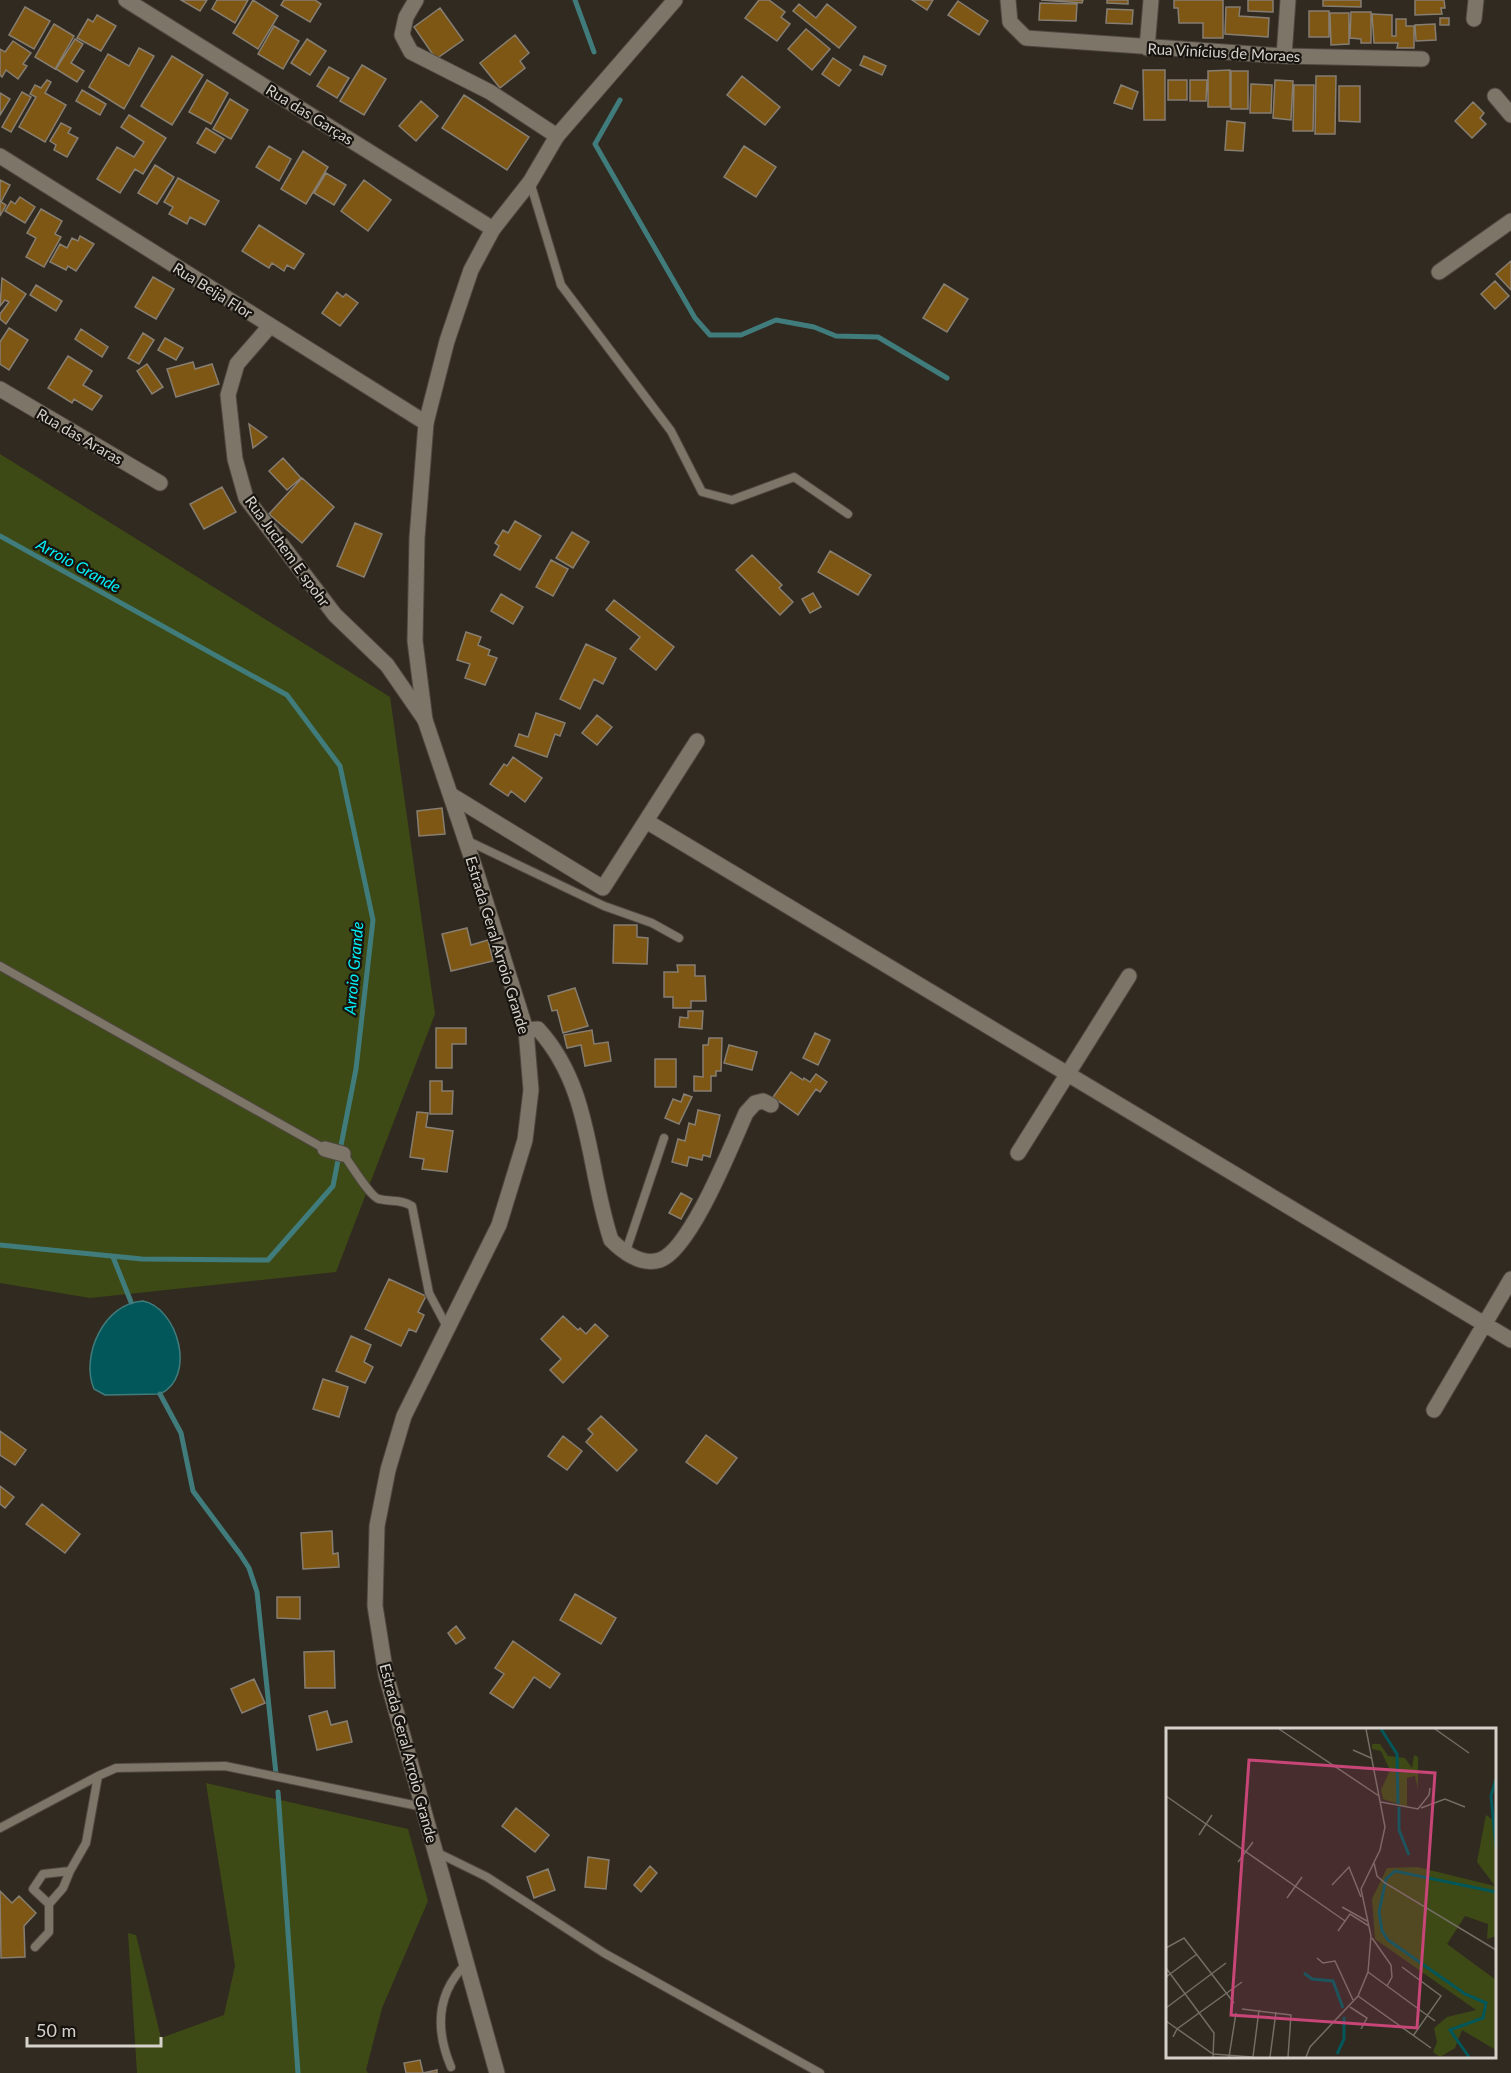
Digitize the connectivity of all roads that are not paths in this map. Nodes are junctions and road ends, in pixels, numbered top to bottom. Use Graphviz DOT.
graph roads {
  1 [pos="126,0"];
  2 [pos="417,0"];
  3 [pos="675,0"];
  4 [pos="1008,0"];
  5 [pos="1151,0"];
  6 [pos="1288,0"];
  7 [pos="1476,0"];
  8 [pos="1474,19"];
  9 [pos="1147,48"];
  10 [pos="1284,57"];
  11 [pos="1422,59"];
  12 [pos="1495,96"];
  13 [pos="1511,115"];
  14 [pos="557,136"];
  15 [pos="0,156"];
  16 [pos="530,183"];
  17 [pos="1511,221"];
  18 [pos="493,229"];
  19 [pos="1438,272"];
  20 [pos="270,327"];
  21 [pos="0,389"];
  22 [pos="426,423"];
  23 [pos="160,483"];
  24 [pos="848,514"];
  25 [pos="425,720"];
  26 [pos="697,741"];
  27 [pos="451,795"];
  28 [pos="646,821"];
  29 [pos="466,840"];
  30 [pos="679,938"];
  31 [pos="0,966"];
  32 [pos="1129,976"];
  33 [pos="526,1030"];
  34 [pos="1069,1072"];
  35 [pos="771,1105"];
  36 [pos="664,1138"];
  37 [pos="325,1149"];
  38 [pos="1018,1153"];
  39 [pos="343,1154"];
  40 [pos="625,1254"];
  41 [pos="1511,1279"];
  42 [pos="1483,1323"];
  43 [pos="447,1327"];
  44 [pos="1511,1340"];
  45 [pos="1434,1410"];
  46 [pos="98,1776"];
  47 [pos="423,1807"];
  48 [pos="0,1828"];
  49 [pos="436,1852"];
  50 [pos="70,1871"];
  51 [pos="49,1904"];
  52 [pos="35,1947"];
  53 [pos="467,1963"];
  54 [pos="451,2067"];
  55 [pos="497,2073"];
  56 [pos="820,2073"];
  1 -- 18 [label="street, Rua das Garças"];
  2 -- 14 [label="street"];
  3 -- 14 [label="street, Estrada Geral Arroio Grande"];
  4 -- 9 [label="street, Rua Vinícius de Moraes"];
  5 -- 9 [label="street"];
  6 -- 10 [label="street"];
  7 -- 8 [label="street"];
  9 -- 10 [label="street, Rua Vinícius de Moraes"];
  10 -- 11 [label="street, Rua Vinícius de Moraes"];
  12 -- 13 [label="street"];
  14 -- 16 [label="street, Estrada Geral Arroio Grande"];
  15 -- 20 [label="street, Rua Beija Flor"];
  16 -- 18 [label="street, Estrada Geral Arroio Grande"];
  16 -- 24 [label="lane"];
  17 -- 19 [label="street"];
  18 -- 22 [label="street, Estrada Geral Arroio Grande"];
  20 -- 22 [label="street, Rua Beija Flor"];
  20 -- 25 [label="street, Rua Juchem E spohr"];
  21 -- 23 [label="street, Rua das Araras"];
  22 -- 25 [label="street, Estrada Geral Arroio Grande"];
  25 -- 27 [label="street, Estrada Geral Arroio Grande"];
  26 -- 28 [label="street"];
  27 -- 28 [label="street"];
  27 -- 29 [label="street, Estrada Geral Arroio Grande"];
  28 -- 34 [label="street"];
  29 -- 30 [label="lane"];
  29 -- 33 [label="street, Estrada Geral Arroio Grande"];
  31 -- 37 [label="lane"];
  32 -- 34 [label="street"];
  33 -- 40 [label="street"];
  33 -- 43 [label="street, Estrada Geral Arroio Grande"];
  34 -- 38 [label="street"];
  34 -- 42 [label="street"];
  35 -- 40 [label="street"];
  36 -- 40 [label="lane"];
  37 -- 39 [label="street"];
  39 -- 43 [label="lane"];
  41 -- 42 [label="street"];
  42 -- 44 [label="street"];
  42 -- 45 [label="street"];
  43 -- 47 [label="street, Estrada Geral Arroio Grande"];
  46 -- 47 [label="lane"];
  46 -- 48 [label="lane"];
  46 -- 50 [label="lane"];
  47 -- 49 [label="street, Estrada Geral Arroio Grande"];
  49 -- 53 [label="street, Estrada Geral Arroio Grande"];
  49 -- 56 [label="lane"];
  50 -- 51 [label="lane"];
  50 -- 51 [label="lane"];
  51 -- 52 [label="lane"];
  53 -- 54 [label="lane"];
  53 -- 55 [label="street, Estrada Geral Arroio Grande"];
}
